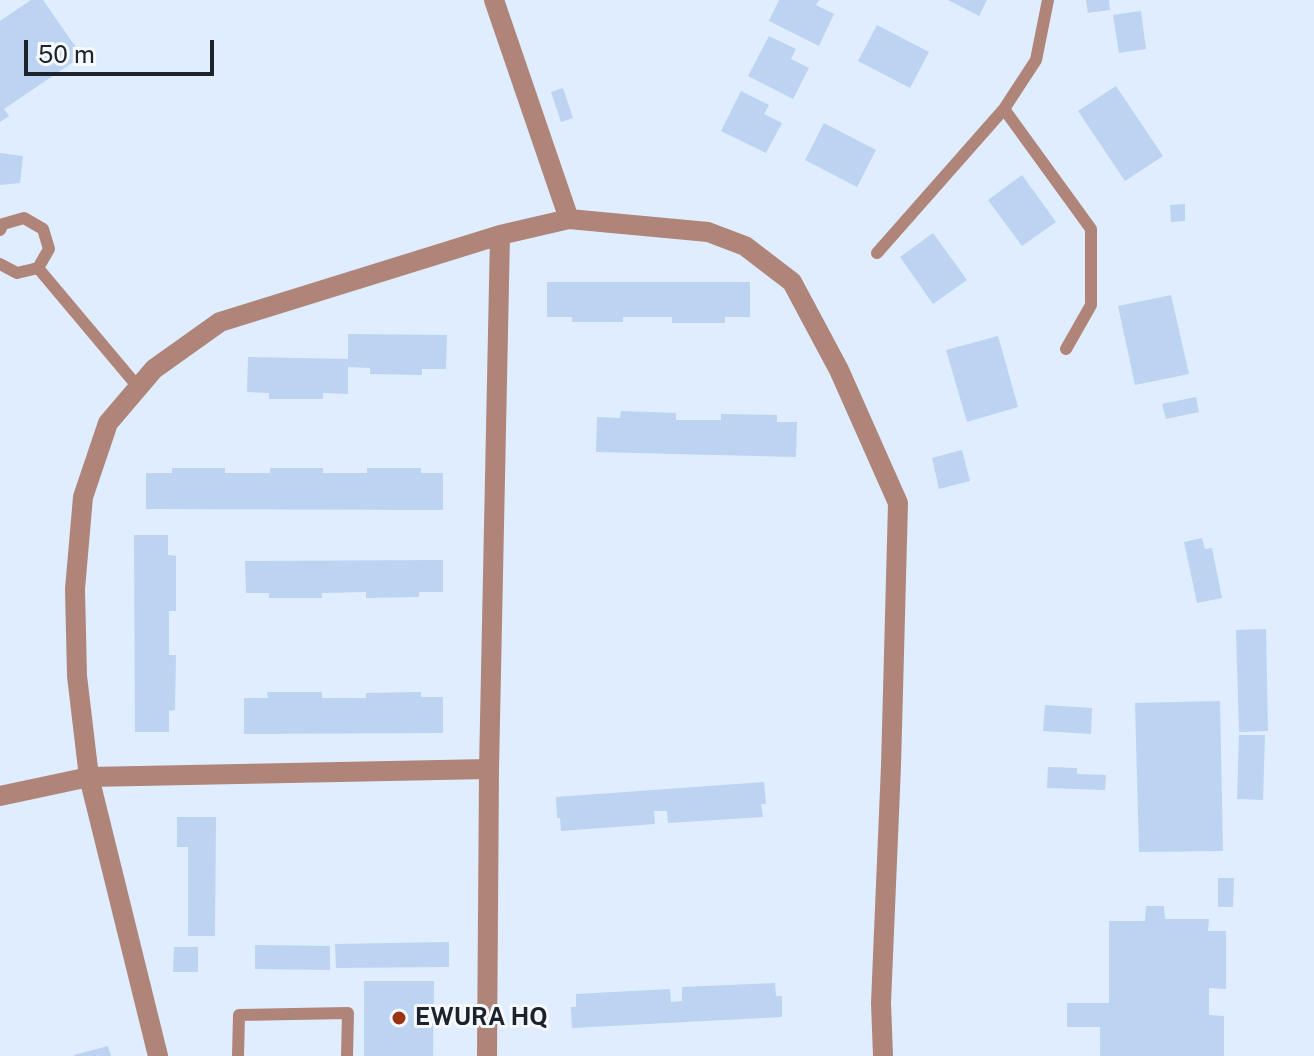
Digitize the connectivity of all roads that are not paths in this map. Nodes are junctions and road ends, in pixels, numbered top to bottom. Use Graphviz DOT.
graph roads {
  1 [pos="494,0"];
  2 [pos="1048,0"];
  3 [pos="1004,109"];
  4 [pos="569,219"];
  5 [pos="0,230"];
  6 [pos="500,235"];
  7 [pos="877,253"];
  8 [pos="0,264"];
  9 [pos="38,268"];
  10 [pos="1066,349"];
  11 [pos="138,387"];
  12 [pos="489,769"];
  13 [pos="89,777"];
  14 [pos="0,796"];
  15 [pos="158,1056"];
  16 [pos="238,1056"];
  17 [pos="347,1056"];
  18 [pos="487,1056"];
  19 [pos="883,1056"];
  1 -- 4 [label="street"];
  2 -- 3 [label="lane"];
  3 -- 7 [label="lane"];
  3 -- 10 [label="lane"];
  4 -- 6 [label="street"];
  4 -- 19 [label="street"];
  5 -- 9 [label="lane"];
  6 -- 11 [label="street"];
  6 -- 12 [label="street"];
  8 -- 9 [label="lane"];
  9 -- 11 [label="lane"];
  11 -- 13 [label="street"];
  12 -- 13 [label="street"];
  12 -- 18 [label="street"];
  13 -- 14 [label="street"];
  13 -- 15 [label="street"];
  16 -- 17 [label="lane"];
}
